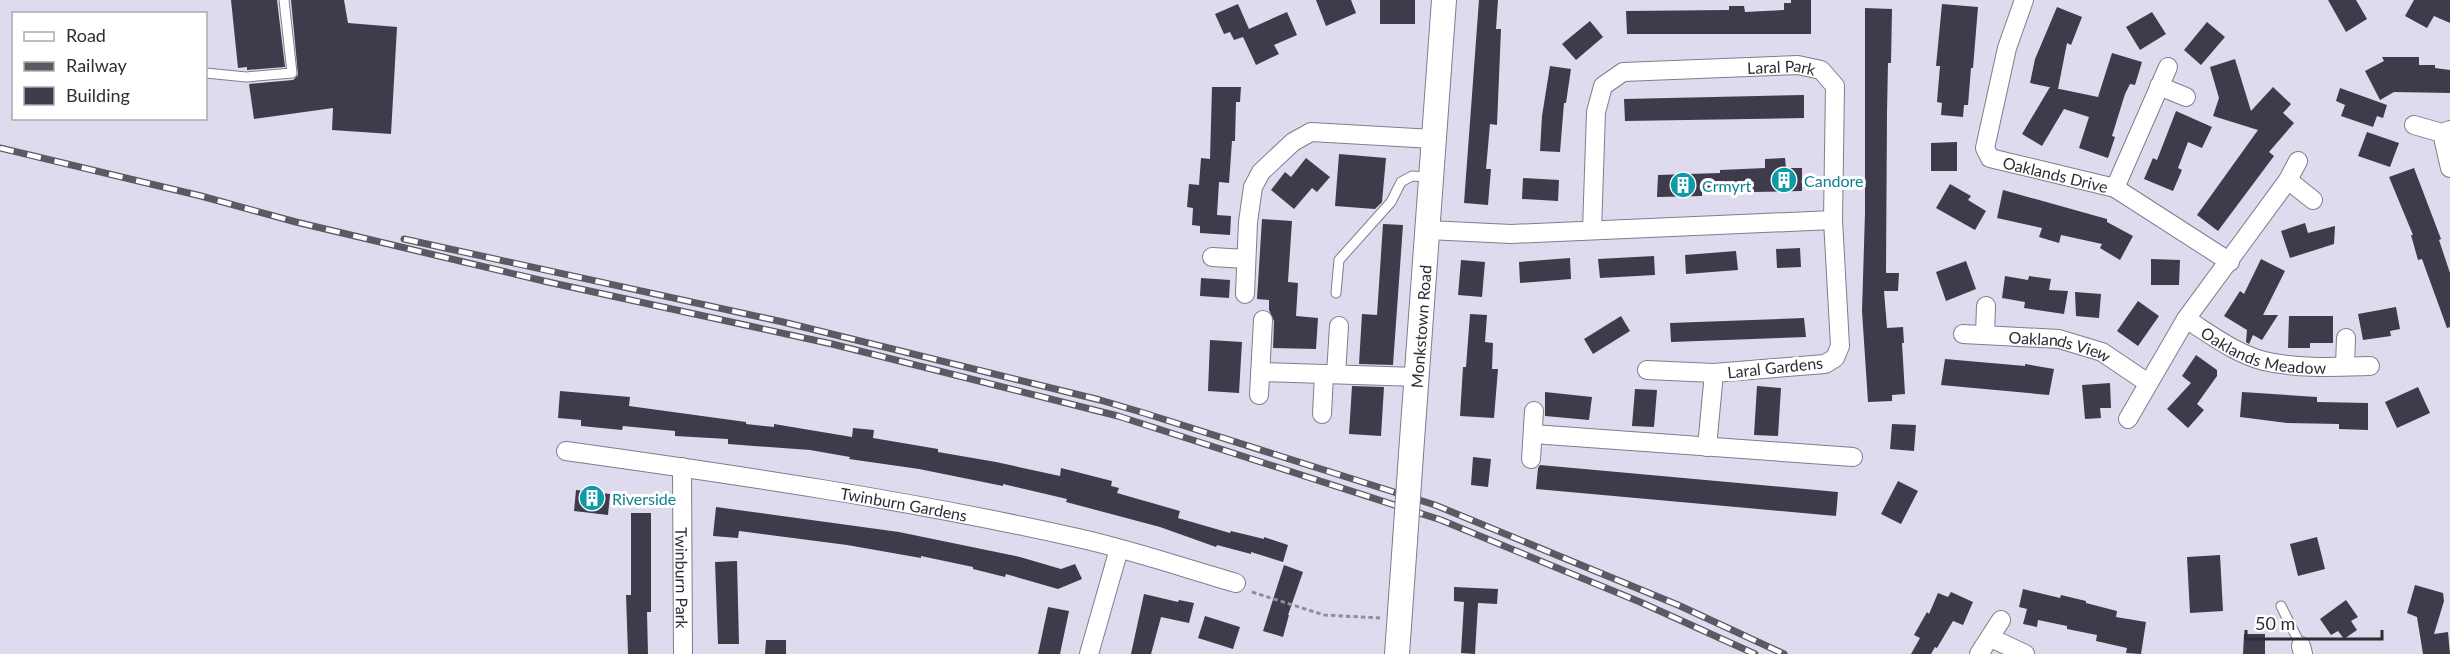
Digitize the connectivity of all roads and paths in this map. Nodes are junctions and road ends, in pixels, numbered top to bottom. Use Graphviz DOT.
graph roads {
  1 [pos="284,0"];
  2 [pos="1444,0"];
  3 [pos="2024,0"];
  4 [pos="2168,67"];
  5 [pos="207,73"];
  6 [pos="2159,86"];
  7 [pos="2186,97"];
  8 [pos="2414,125"];
  9 [pos="2446,131"];
  10 [pos="1433,139"];
  11 [pos="2298,161"];
  12 [pos="2450,168"];
  13 [pos="1430,177"];
  14 [pos="2288,180"];
  15 [pos="2115,188"];
  16 [pos="2313,200"];
  17 [pos="1833,220"];
  18 [pos="1428,230"];
  19 [pos="1592,230"];
  20 [pos="1212,257"];
  21 [pos="1246,259"];
  22 [pos="2230,262"];
  23 [pos="1336,293"];
  24 [pos="1245,294"];
  25 [pos="1986,306"];
  26 [pos="2186,319"];
  27 [pos="1263,320"];
  28 [pos="1339,326"];
  29 [pos="1963,334"];
  30 [pos="1984,335"];
  31 [pos="2346,338"];
  32 [pos="2345,366"];
  33 [pos="2370,366"];
  34 [pos="1647,370"];
  35 [pos="1260,372"];
  36 [pos="1714,373"];
  37 [pos="1330,374"];
  38 [pos="1417,377"];
  39 [pos="2148,383"];
  40 [pos="1258,395"];
  41 [pos="1534,411"];
  42 [pos="1322,414"];
  43 [pos="2128,419"];
  44 [pos="1533,434"];
  45 [pos="1707,447"];
  46 [pos="566,451"];
  47 [pos="1853,457"];
  48 [pos="1531,459"];
  49 [pos="682,467"];
  50 [pos="1119,549"];
  51 [pos="1236,584"];
  52 [pos="2282,606"];
  53 [pos="1400,616"];
  54 [pos="2001,620"];
  55 [pos="1991,638"];
  56 [pos="2302,650"];
  57 [pos="683,654"];
  58 [pos="1089,654"];
  59 [pos="1397,654"];
  60 [pos="1980,654"];
  61 [pos="2025,654"];
  1 -- 5 [label="lane"];
  2 -- 10 [label="street, Monkstown Road"];
  3 -- 15 [label="street, Oaklands Drive"];
  4 -- 6 [label="street"];
  6 -- 7 [label="street"];
  6 -- 15 [label="street"];
  8 -- 9 [label="street"];
  9 -- 12 [label="street"];
  10 -- 13 [label="street, Monkstown Road"];
  10 -- 21 [label="street"];
  11 -- 14 [label="street"];
  13 -- 18 [label="street, Monkstown Road"];
  13 -- 23 [label="lane"];
  14 -- 16 [label="street"];
  14 -- 22 [label="street"];
  15 -- 22 [label="street, Oaklands Drive"];
  17 -- 19 [label="street"];
  17 -- 19 [label="street, Laral Park"];
  17 -- 36 [label="street, Laral Gardens"];
  18 -- 19 [label="street"];
  18 -- 38 [label="street, Monkstown Road"];
  20 -- 21 [label="street"];
  21 -- 24 [label="street"];
  22 -- 26 [label="street"];
  25 -- 30 [label="street"];
  26 -- 32 [label="street, Oaklands Meadow"];
  26 -- 39 [label="street"];
  27 -- 35 [label="street"];
  28 -- 37 [label="street"];
  29 -- 30 [label="street, Oaklands View"];
  30 -- 39 [label="street, Oaklands View"];
  31 -- 32 [label="street, Oaklands Meadow"];
  32 -- 33 [label="street, Oaklands Meadow"];
  34 -- 36 [label="street, Laral Gardens"];
  35 -- 37 [label="street"];
  35 -- 40 [label="street"];
  36 -- 45 [label="street"];
  37 -- 38 [label="street"];
  37 -- 42 [label="street"];
  38 -- 53 [label="street, Monkstown Road, bridge"];
  39 -- 43 [label="street"];
  41 -- 44 [label="street"];
  44 -- 45 [label="street"];
  44 -- 48 [label="street"];
  45 -- 47 [label="street"];
  46 -- 49 [label="street, Twinburn Gardens"];
  49 -- 50 [label="street, Twinburn Gardens"];
  49 -- 57 [label="street, Twinburn Park"];
  50 -- 51 [label="street, Twinburn Gardens"];
  50 -- 58 [label="street"];
  51 -- 53 [label="path"];
  52 -- 56 [label="lane"];
  53 -- 59 [label="street, Monkstown Road"];
  54 -- 55 [label="street"];
  55 -- 60 [label="street"];
  55 -- 61 [label="street"];
}
